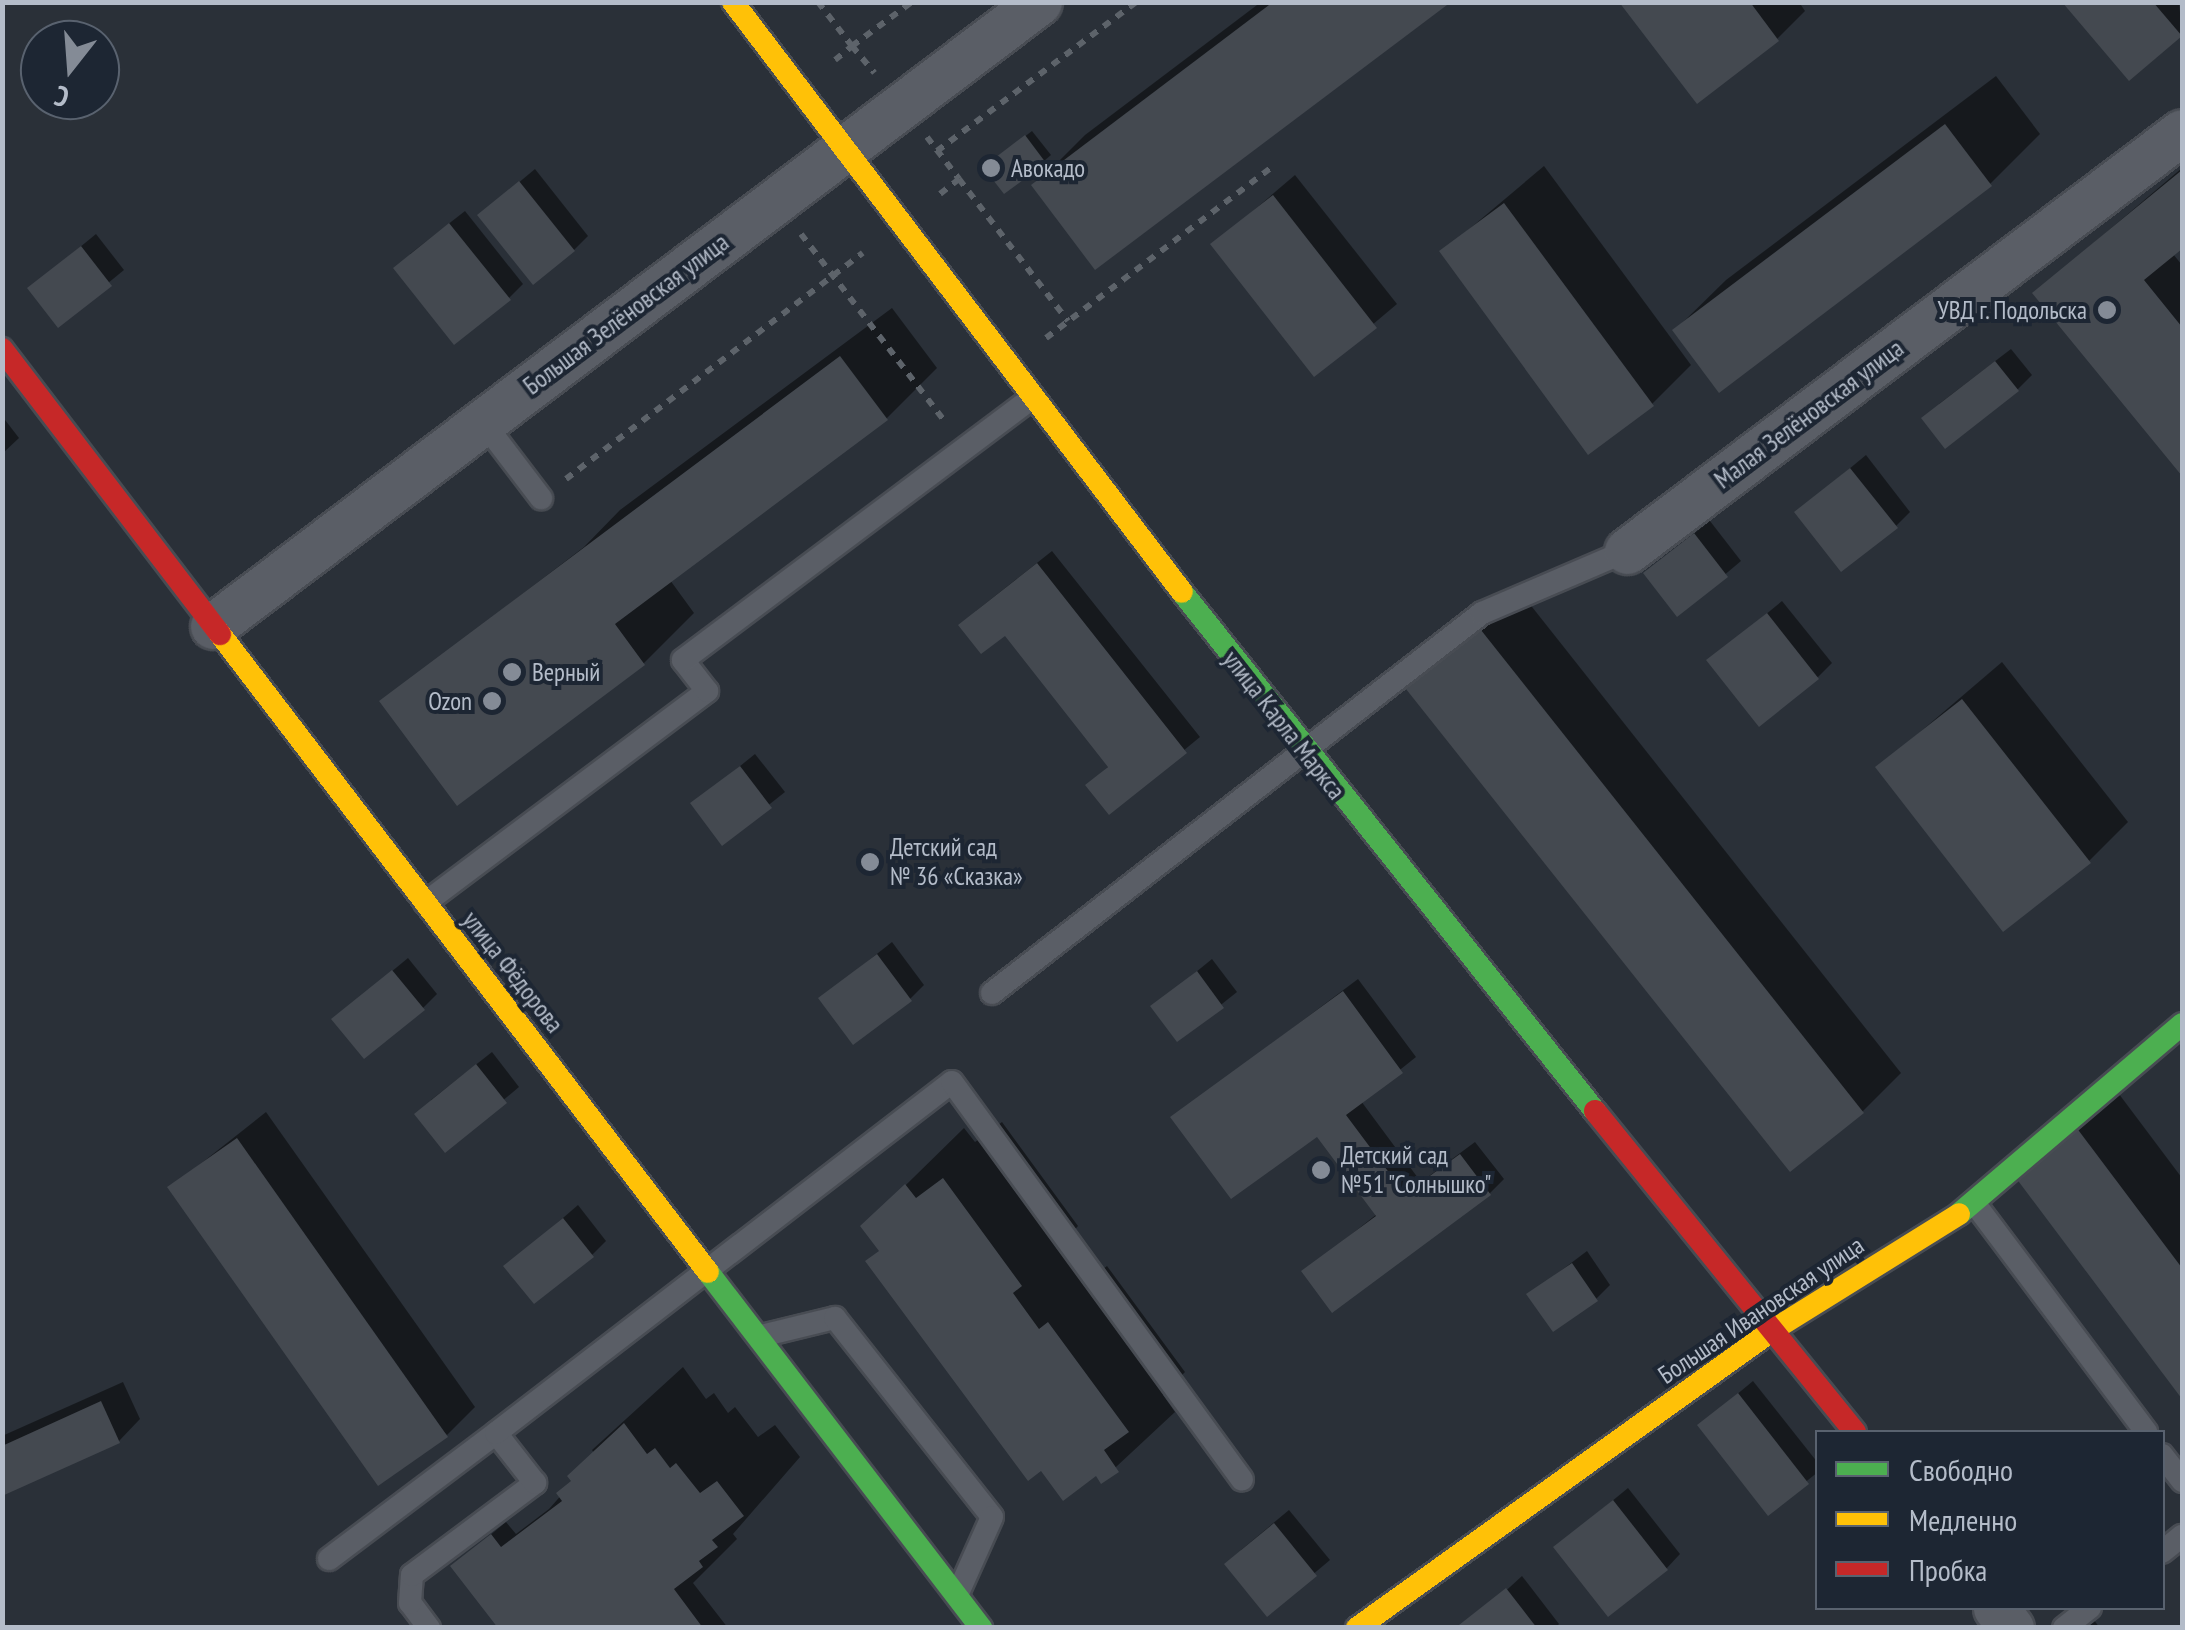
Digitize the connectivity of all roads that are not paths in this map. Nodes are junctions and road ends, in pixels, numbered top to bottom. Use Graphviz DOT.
graph roads {
  1 [pos="733,2"];
  2 [pos="1039,2"];
  3 [pos="2182,132"];
  4 [pos="844,149"];
  5 [pos="2,349"];
  6 [pos="1034,398"];
  7 [pos="483,422"];
  8 [pos="541,498"];
  9 [pos="1627,551"];
  10 [pos="213,626"];
  11 [pos="1302,750"];
  12 [pos="425,902"];
  13 [pos="992,993"];
  14 [pos="2182,1024"];
  15 [pos="1974,1204"];
  16 [pos="709,1273"];
  17 [pos="1773,1330"];
  18 [pos="758,1337"];
  19 [pos="1853,1430"];
  20 [pos="2144,1430"];
  21 [pos="496,1432"];
  22 [pos="2165,1459"];
  23 [pos="1242,1480"];
  24 [pos="2182,1482"];
  25 [pos="329,1558"];
  26 [pos="956,1596"];
  27 [pos="2087,1610"];
  28 [pos="429,1628"];
  29 [pos="981,1628"];
  30 [pos="1356,1628"];
  31 [pos="2064,1628"];
  1 -- 4 [label="street, улица Карла Маркса"];
  2 -- 4 [label="street, Большая Зелёновская улица"];
  3 -- 9 [label="street, Малая Зелёновская улица"];
  4 -- 6 [label="street, улица Карла Маркса"];
  4 -- 7 [label="street, Большая Зелёновская улица"];
  5 -- 10 [label="street, улица Фёдорова"];
  6 -- 11 [label="street, улица Карла Маркса"];
  6 -- 12 [label="lane"];
  7 -- 8 [label="lane"];
  7 -- 10 [label="street, Большая Зелёновская улица"];
  9 -- 11 [label="lane"];
  10 -- 12 [label="street, улица Фёдорова"];
  11 -- 13 [label="lane"];
  11 -- 17 [label="street, улица Карла Маркса"];
  12 -- 16 [label="street, улица Фёдорова"];
  14 -- 15 [label="street, Большая Ивановская улица"];
  15 -- 17 [label="street, Большая Ивановская улица"];
  15 -- 20 [label="lane"];
  16 -- 18 [label="street, улица Фёдорова"];
  16 -- 21 [label="lane"];
  16 -- 23 [label="lane"];
  17 -- 19 [label="street, улица Карла Маркса"];
  17 -- 30 [label="street, Большая Ивановская улица"];
  18 -- 26 [label="street, улица Фёдорова"];
  18 -- 26 [label="lane"];
  21 -- 25 [label="lane"];
  21 -- 28 [label="lane"];
  22 -- 24 [label="lane"];
  26 -- 29 [label="street, улица Фёдорова"];
  27 -- 31 [label="lane"];
}
